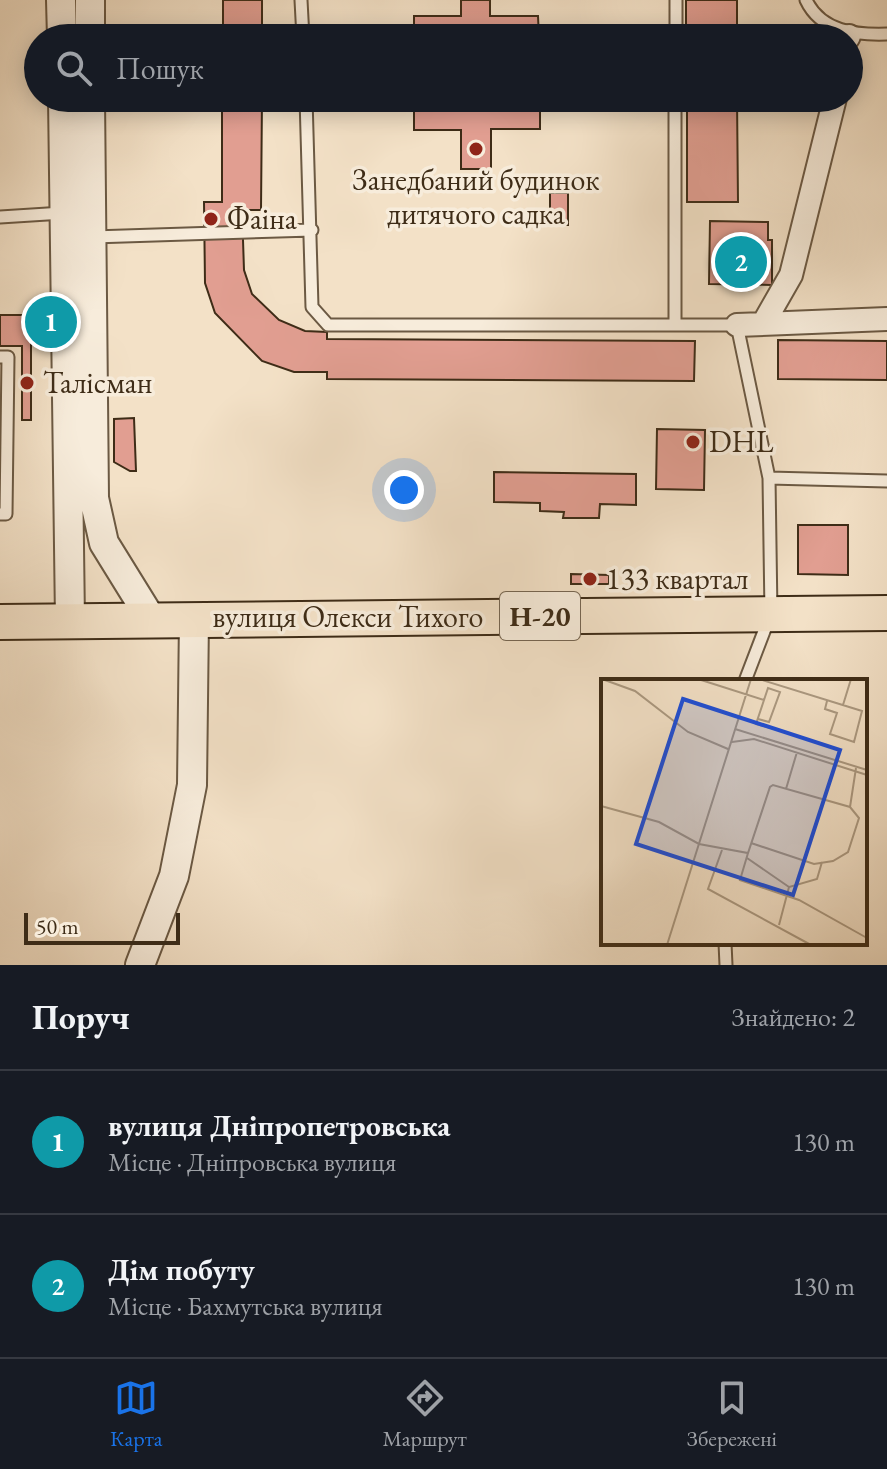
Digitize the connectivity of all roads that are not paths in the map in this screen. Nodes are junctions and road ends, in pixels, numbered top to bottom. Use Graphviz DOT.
graph roads {
  1 [pos="61,0"];
  2 [pos="90,0"];
  3 [pos="301,0"];
  4 [pos="676,0"];
  5 [pos="806,0"];
  6 [pos="62,24"];
  7 [pos="90,24"];
  8 [pos="302,24"];
  9 [pos="676,24"];
  10 [pos="829,24"];
  11 [pos="887,34"];
  12 [pos="863,36"];
  13 [pos="64,112"];
  14 [pos="88,112"];
  15 [pos="307,112"];
  16 [pos="675,112"];
  17 [pos="832,112"];
  18 [pos="0,217"];
  19 [pos="74,229"];
  20 [pos="312,230"];
  21 [pos="887,319"];
  22 [pos="763,324"];
  23 [pos="675,325"];
  24 [pos="737,325"];
  25 [pos="0,357"];
  26 [pos="769,478"];
  27 [pos="887,481"];
  28 [pos="0,514"];
  29 [pos="771,613"];
  30 [pos="887,613"];
  31 [pos="194,618"];
  32 [pos="151,619"];
  33 [pos="70,621"];
  34 [pos="0,622"];
  35 [pos="746,679"];
  36 [pos="725,945"];
  37 [pos="140,965"];
  38 [pos="726,965"];
  1 -- 6 [label="street"];
  2 -- 7 [label="street"];
  3 -- 8 [label="lane"];
  4 -- 9 [label="lane"];
  5 -- 10 [label="lane"];
  11 -- 12 [label="lane"];
  13 -- 19 [label="street"];
  14 -- 19 [label="street"];
  15 -- 20 [label="lane"];
  16 -- 23 [label="lane"];
  17 -- 22 [label="street"];
  18 -- 19 [label="lane"];
  19 -- 20 [label="lane"];
  19 -- 32 [label="street"];
  19 -- 33 [label="street"];
  20 -- 23 [label="lane"];
  21 -- 22 [label="street"];
  22 -- 24 [label="street"];
  23 -- 24 [label="lane"];
  24 -- 26 [label="lane"];
  25 -- 28 [label="lane"];
  26 -- 27 [label="lane"];
  26 -- 29 [label="lane"];
  29 -- 30 [label="main road, вулиця Олекси Тихого / Н-20"];
  29 -- 31 [label="main road, вулиця Олекси Тихого / Н-20"];
  29 -- 35 [label="lane"];
  31 -- 32 [label="main road, вулиця Олекси Тихого / Н-20"];
  31 -- 37 [label="street"];
  32 -- 33 [label="main road, вулиця Олекси Тихого / Н-20"];
  33 -- 34 [label="main road, вулиця Олекси Тихого / Н-20"];
  36 -- 38 [label="lane"];
}
